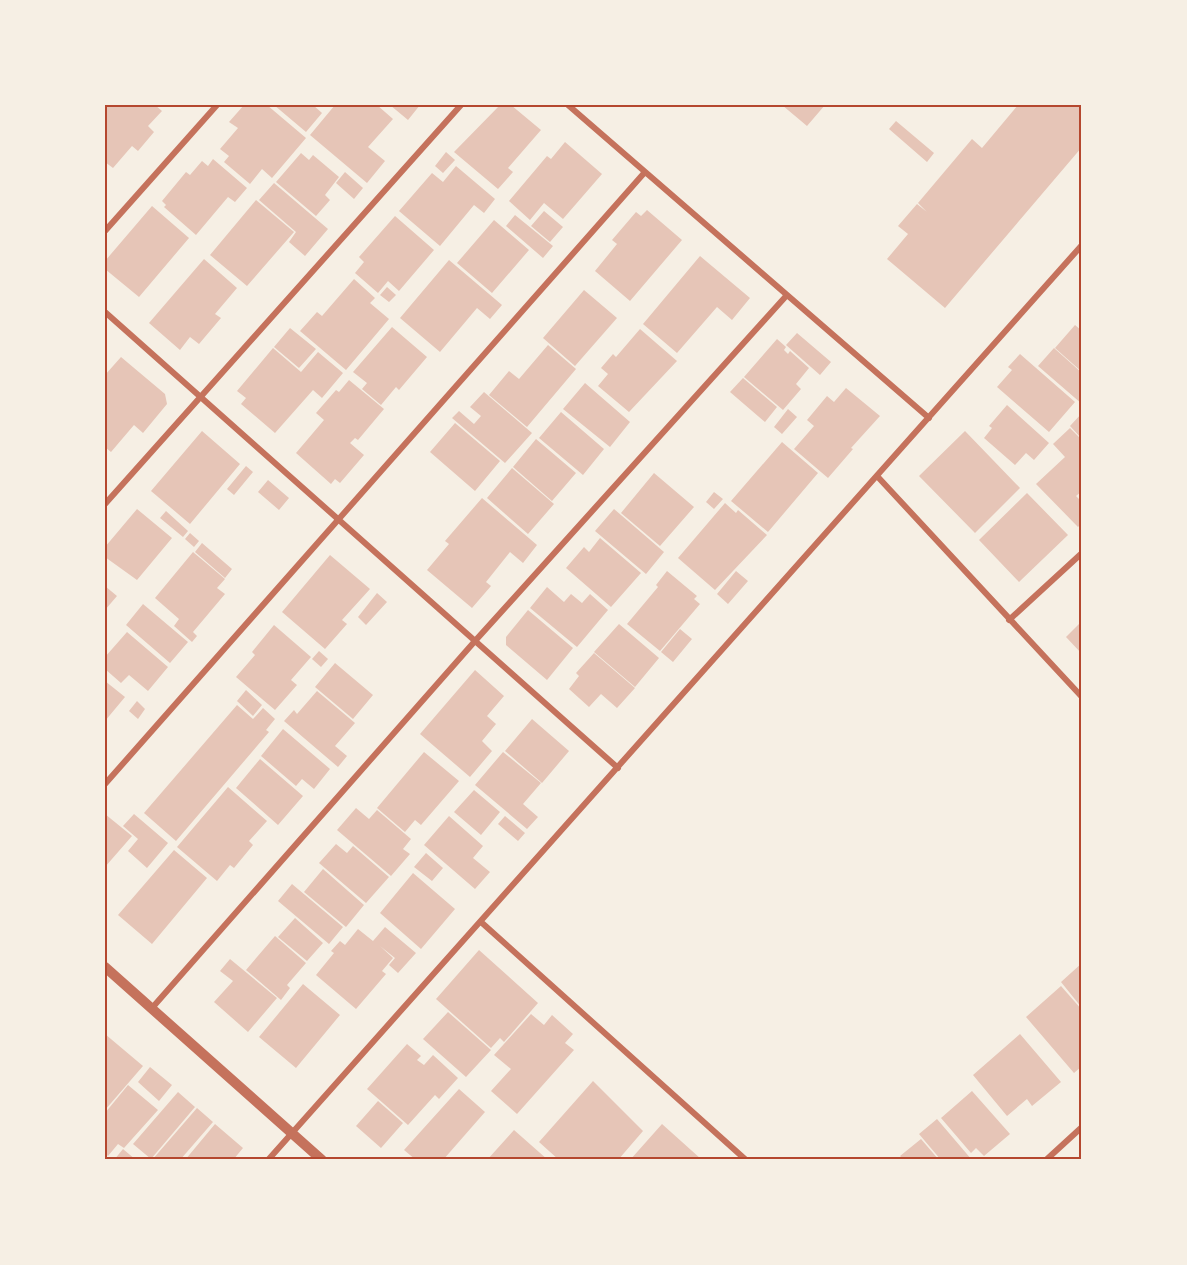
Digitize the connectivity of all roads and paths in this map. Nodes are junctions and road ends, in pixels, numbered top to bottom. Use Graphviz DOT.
graph roads {
  1 [pos="217,105"];
  2 [pos="461,105"];
  3 [pos="568,105"];
  4 [pos="645,172"];
  5 [pos="105,231"];
  6 [pos="1082,245"];
  7 [pos="787,295"];
  8 [pos="105,312"];
  9 [pos="201,397"];
  10 [pos="929,418"];
  11 [pos="877,476"];
  12 [pos="105,504"];
  13 [pos="339,519"];
  14 [pos="1082,553"];
  15 [pos="1009,620"];
  16 [pos="475,641"];
  17 [pos="1082,697"];
  18 [pos="618,768"];
  19 [pos="105,784"];
  20 [pos="481,922"];
  21 [pos="105,967"];
  22 [pos="152,1008"];
  23 [pos="1082,1127"];
  24 [pos="292,1134"];
  25 [pos="268,1160"];
  26 [pos="322,1160"];
  27 [pos="746,1160"];
  28 [pos="1046,1160"];
  1 -- 5 [label="street"];
  2 -- 9 [label="street"];
  3 -- 4 [label="street"];
  4 -- 7 [label="street"];
  4 -- 13 [label="street"];
  6 -- 10 [label="street"];
  7 -- 10 [label="street"];
  7 -- 16 [label="street"];
  8 -- 9 [label="street"];
  9 -- 12 [label="street"];
  9 -- 13 [label="street"];
  10 -- 11 [label="street"];
  11 -- 15 [label="street"];
  11 -- 18 [label="street"];
  13 -- 16 [label="street"];
  13 -- 19 [label="street"];
  14 -- 15 [label="street"];
  15 -- 17 [label="street"];
  16 -- 18 [label="street"];
  16 -- 22 [label="street"];
  18 -- 20 [label="street"];
  20 -- 24 [label="street"];
  20 -- 27 [label="street"];
  21 -- 22 [label="street"];
  22 -- 24 [label="street"];
  23 -- 28 [label="street"];
  24 -- 25 [label="street"];
  24 -- 26 [label="street"];
}
